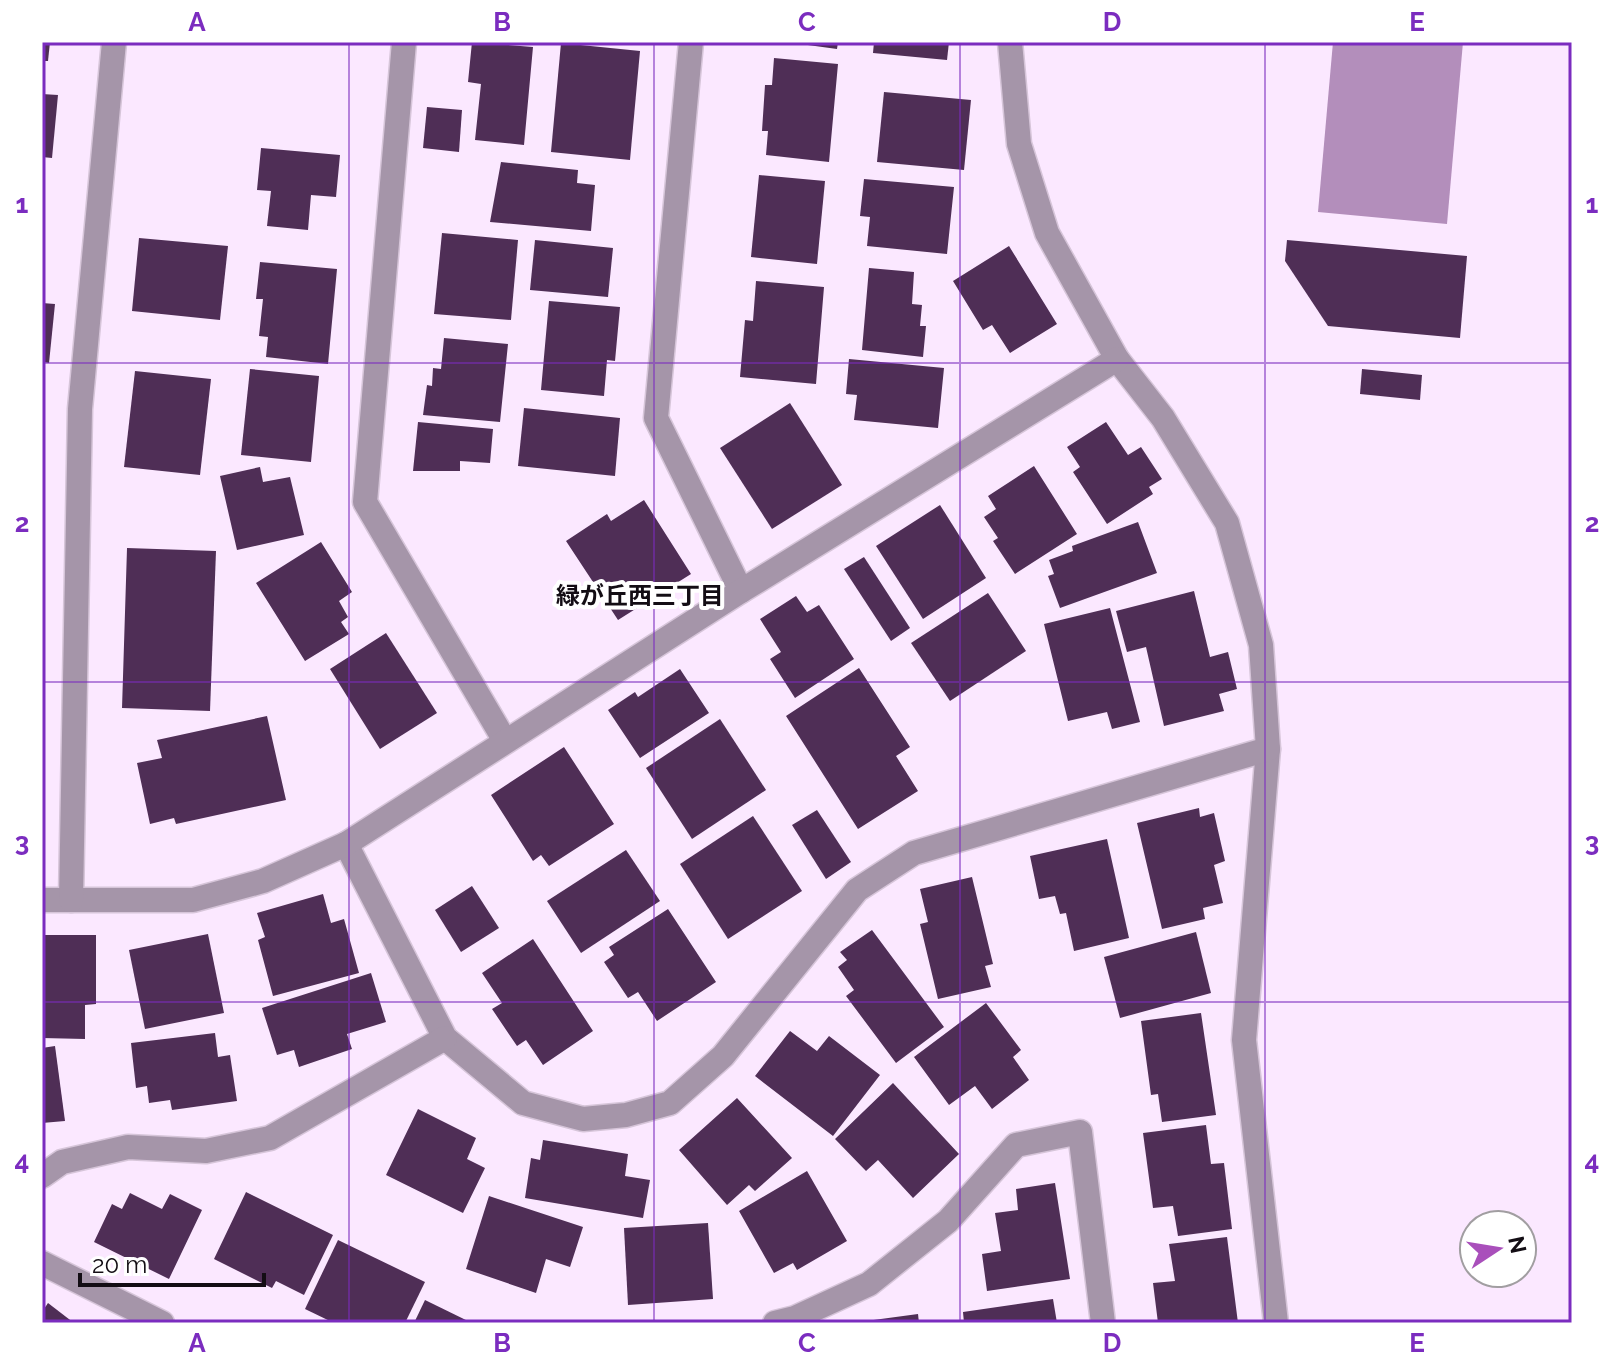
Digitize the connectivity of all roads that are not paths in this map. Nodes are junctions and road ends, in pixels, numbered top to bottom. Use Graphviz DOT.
graph roads {
  1 [pos="114,42"];
  2 [pos="404,42"];
  3 [pos="691,42"];
  4 [pos="1010,42"];
  5 [pos="1117,359"];
  6 [pos="741,591"];
  7 [pos="505,741"];
  8 [pos="1268,749"];
  9 [pos="346,844"];
  10 [pos="42,900"];
  11 [pos="71,900"];
  12 [pos="445,1038"];
  13 [pos="42,1176"];
  14 [pos="42,1263"];
  15 [pos="162,1323"];
  16 [pos="775,1323"];
  17 [pos="1103,1323"];
  18 [pos="1276,1323"];
  1 -- 11 [label="street"];
  2 -- 7 [label="street"];
  3 -- 6 [label="street"];
  4 -- 5 [label="street"];
  5 -- 6 [label="street"];
  5 -- 8 [label="street"];
  6 -- 7 [label="street"];
  7 -- 9 [label="street"];
  8 -- 12 [label="street"];
  8 -- 18 [label="street"];
  9 -- 11 [label="street"];
  9 -- 12 [label="street"];
  10 -- 11 [label="street"];
  12 -- 13 [label="street"];
  14 -- 15 [label="street"];
  16 -- 17 [label="street"];
}
